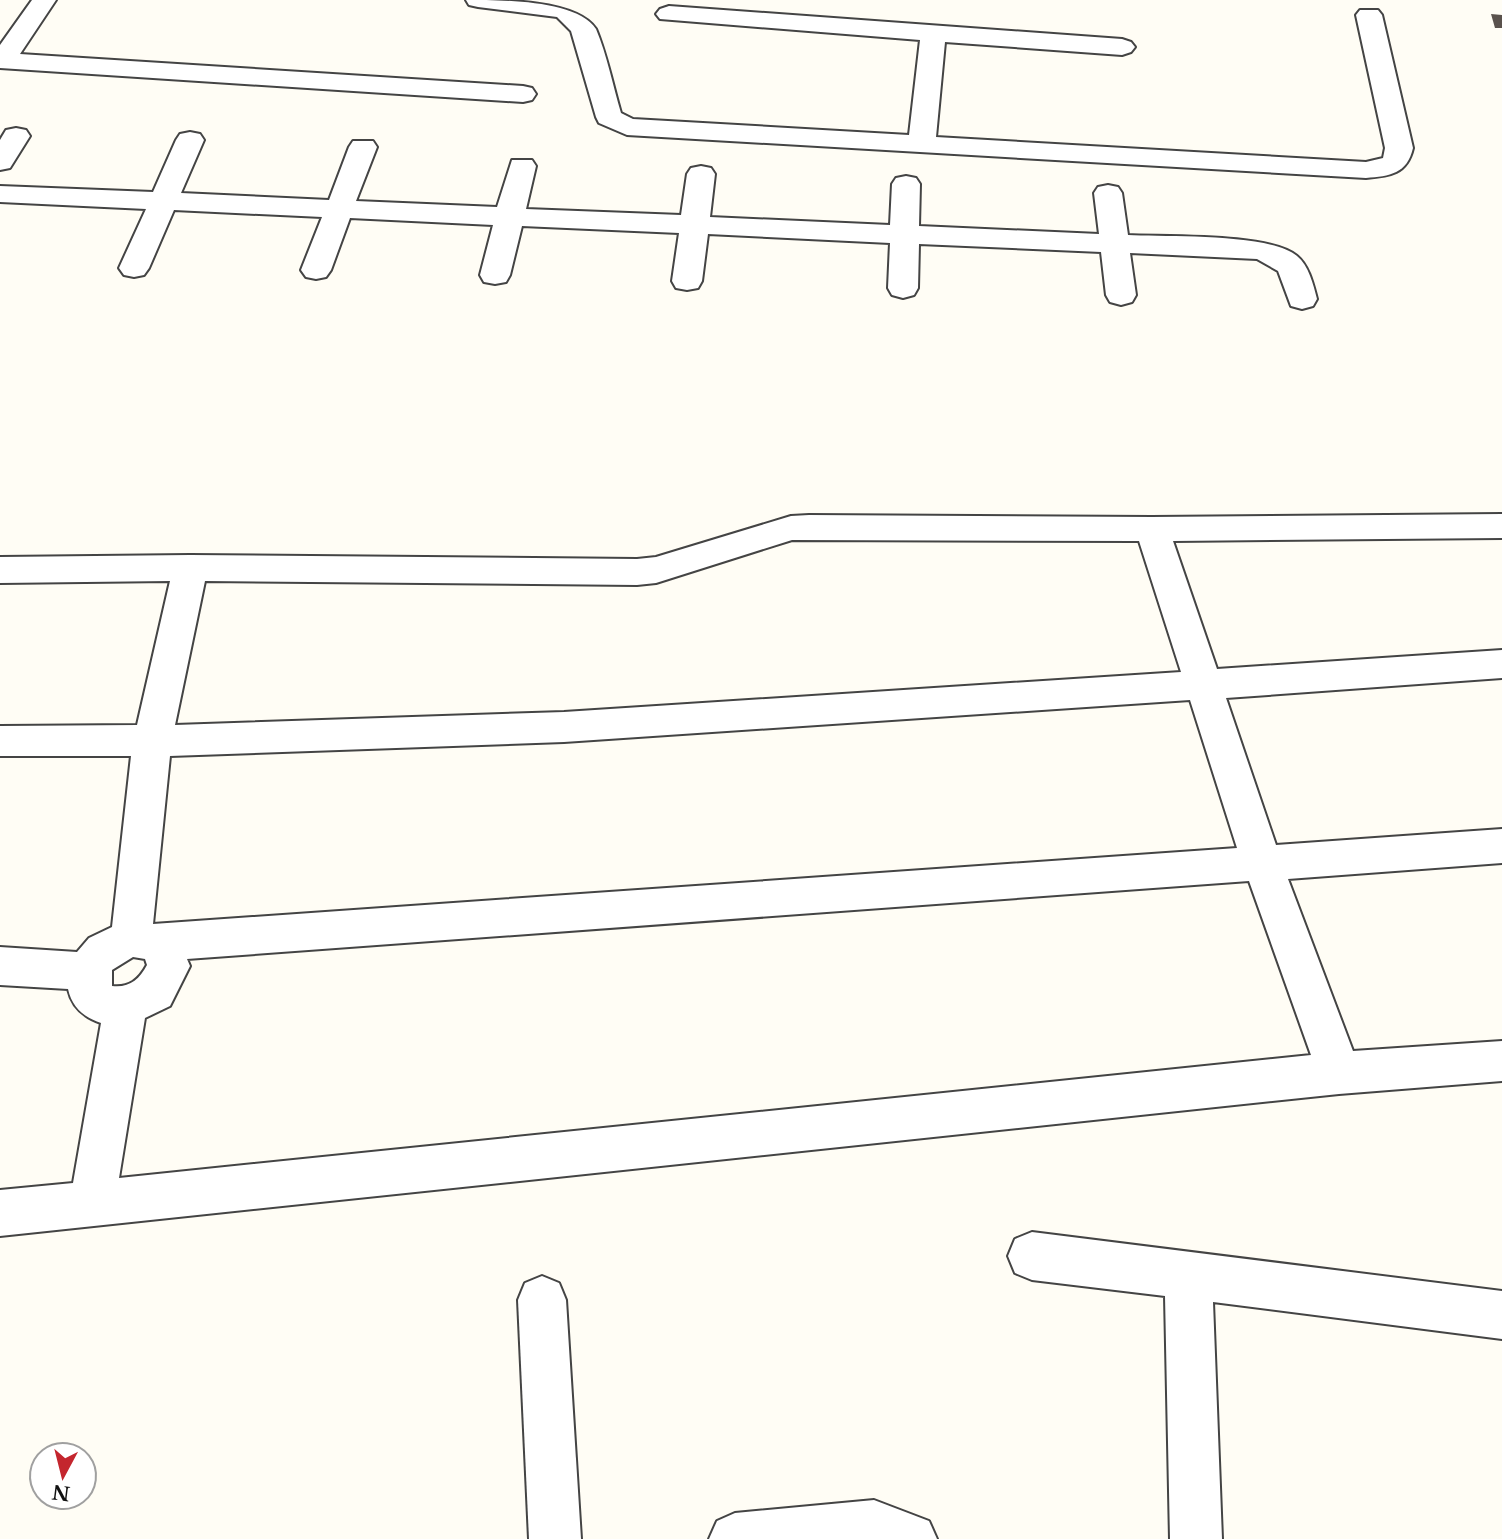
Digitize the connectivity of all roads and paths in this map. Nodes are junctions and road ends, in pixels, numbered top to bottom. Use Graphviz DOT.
graph roads {
  1 [pos="44,0"];
  2 [pos="478,0"];
  3 [pos="669,14"];
  4 [pos="1369,15"];
  5 [pos="933,34"];
  6 [pos="1122,47"];
  7 [pos="1,60"];
  8 [pos="523,93"];
  9 [pos="16,136"];
  10 [pos="190,140"];
  11 [pos="922,143"];
  12 [pos="363,147"];
  13 [pos="0,162"];
  14 [pos="522,166"];
  15 [pos="701,174"];
  16 [pos="906,184"];
  17 [pos="1108,193"];
  18 [pos="0,194"];
  19 [pos="162,201"];
  20 [pos="340,210"];
  21 [pos="509,217"];
  22 [pos="694,226"];
  23 [pos="904,235"];
  24 [pos="1115,245"];
  25 [pos="134,268"];
  26 [pos="316,270"];
  27 [pos="495,275"];
  28 [pos="687,281"];
  29 [pos="903,288"];
  30 [pos="1121,295"];
  31 [pos="1302,299"];
  32 [pos="1502,526"];
  33 [pos="1152,529"];
  34 [pos="190,568"];
  35 [pos="0,570"];
  36 [pos="1502,664"];
  37 [pos="1205,683"];
  38 [pos="0,741"];
  39 [pos="152,742"];
  40 [pos="1502,846"];
  41 [pos="1262,862"];
  42 [pos="145,940"];
  43 [pos="0,966"];
  44 [pos="88,971"];
  45 [pos="125,1007"];
  46 [pos="1502,1061"];
  47 [pos="1339,1073"];
  48 [pos="92,1204"];
  49 [pos="0,1213"];
  50 [pos="1032,1256"];
  51 [pos="1188,1278"];
  52 [pos="542,1300"];
  53 [pos="1502,1315"];
  54 [pos="555,1539"];
  55 [pos="735,1539"];
  56 [pos="911,1539"];
  57 [pos="1196,1539"];
  1 -- 7 [label="street"];
  2 -- 11 [label="street"];
  3 -- 5 [label="street"];
  4 -- 11 [label="street"];
  5 -- 6 [label="street"];
  5 -- 11 [label="street"];
  7 -- 8 [label="street"];
  9 -- 13 [label="street"];
  10 -- 19 [label="street"];
  12 -- 20 [label="street"];
  14 -- 21 [label="street"];
  15 -- 22 [label="street"];
  16 -- 23 [label="street"];
  17 -- 24 [label="street"];
  18 -- 19 [label="street"];
  19 -- 20 [label="street"];
  19 -- 25 [label="street"];
  20 -- 21 [label="street"];
  20 -- 26 [label="street"];
  21 -- 22 [label="street"];
  21 -- 27 [label="street"];
  22 -- 23 [label="street"];
  22 -- 28 [label="street"];
  23 -- 24 [label="street"];
  23 -- 29 [label="street"];
  24 -- 30 [label="street"];
  24 -- 31 [label="street"];
  32 -- 33 [label="street"];
  33 -- 34 [label="street"];
  33 -- 37 [label="street"];
  34 -- 35 [label="street"];
  34 -- 39 [label="street"];
  36 -- 37 [label="street"];
  37 -- 39 [label="street"];
  37 -- 41 [label="street"];
  38 -- 39 [label="street"];
  39 -- 42 [label="street"];
  40 -- 41 [label="street"];
  41 -- 42 [label="street"];
  41 -- 47 [label="street"];
  42 -- 44 [label="street"];
  42 -- 45 [label="street"];
  43 -- 44 [label="street"];
  44 -- 45 [label="street"];
  45 -- 48 [label="street"];
  46 -- 47 [label="street"];
  47 -- 48 [label="street"];
  48 -- 49 [label="street"];
  50 -- 51 [label="street"];
  51 -- 53 [label="street"];
  51 -- 57 [label="street"];
  52 -- 54 [label="street"];
  55 -- 56 [label="street"];
}
